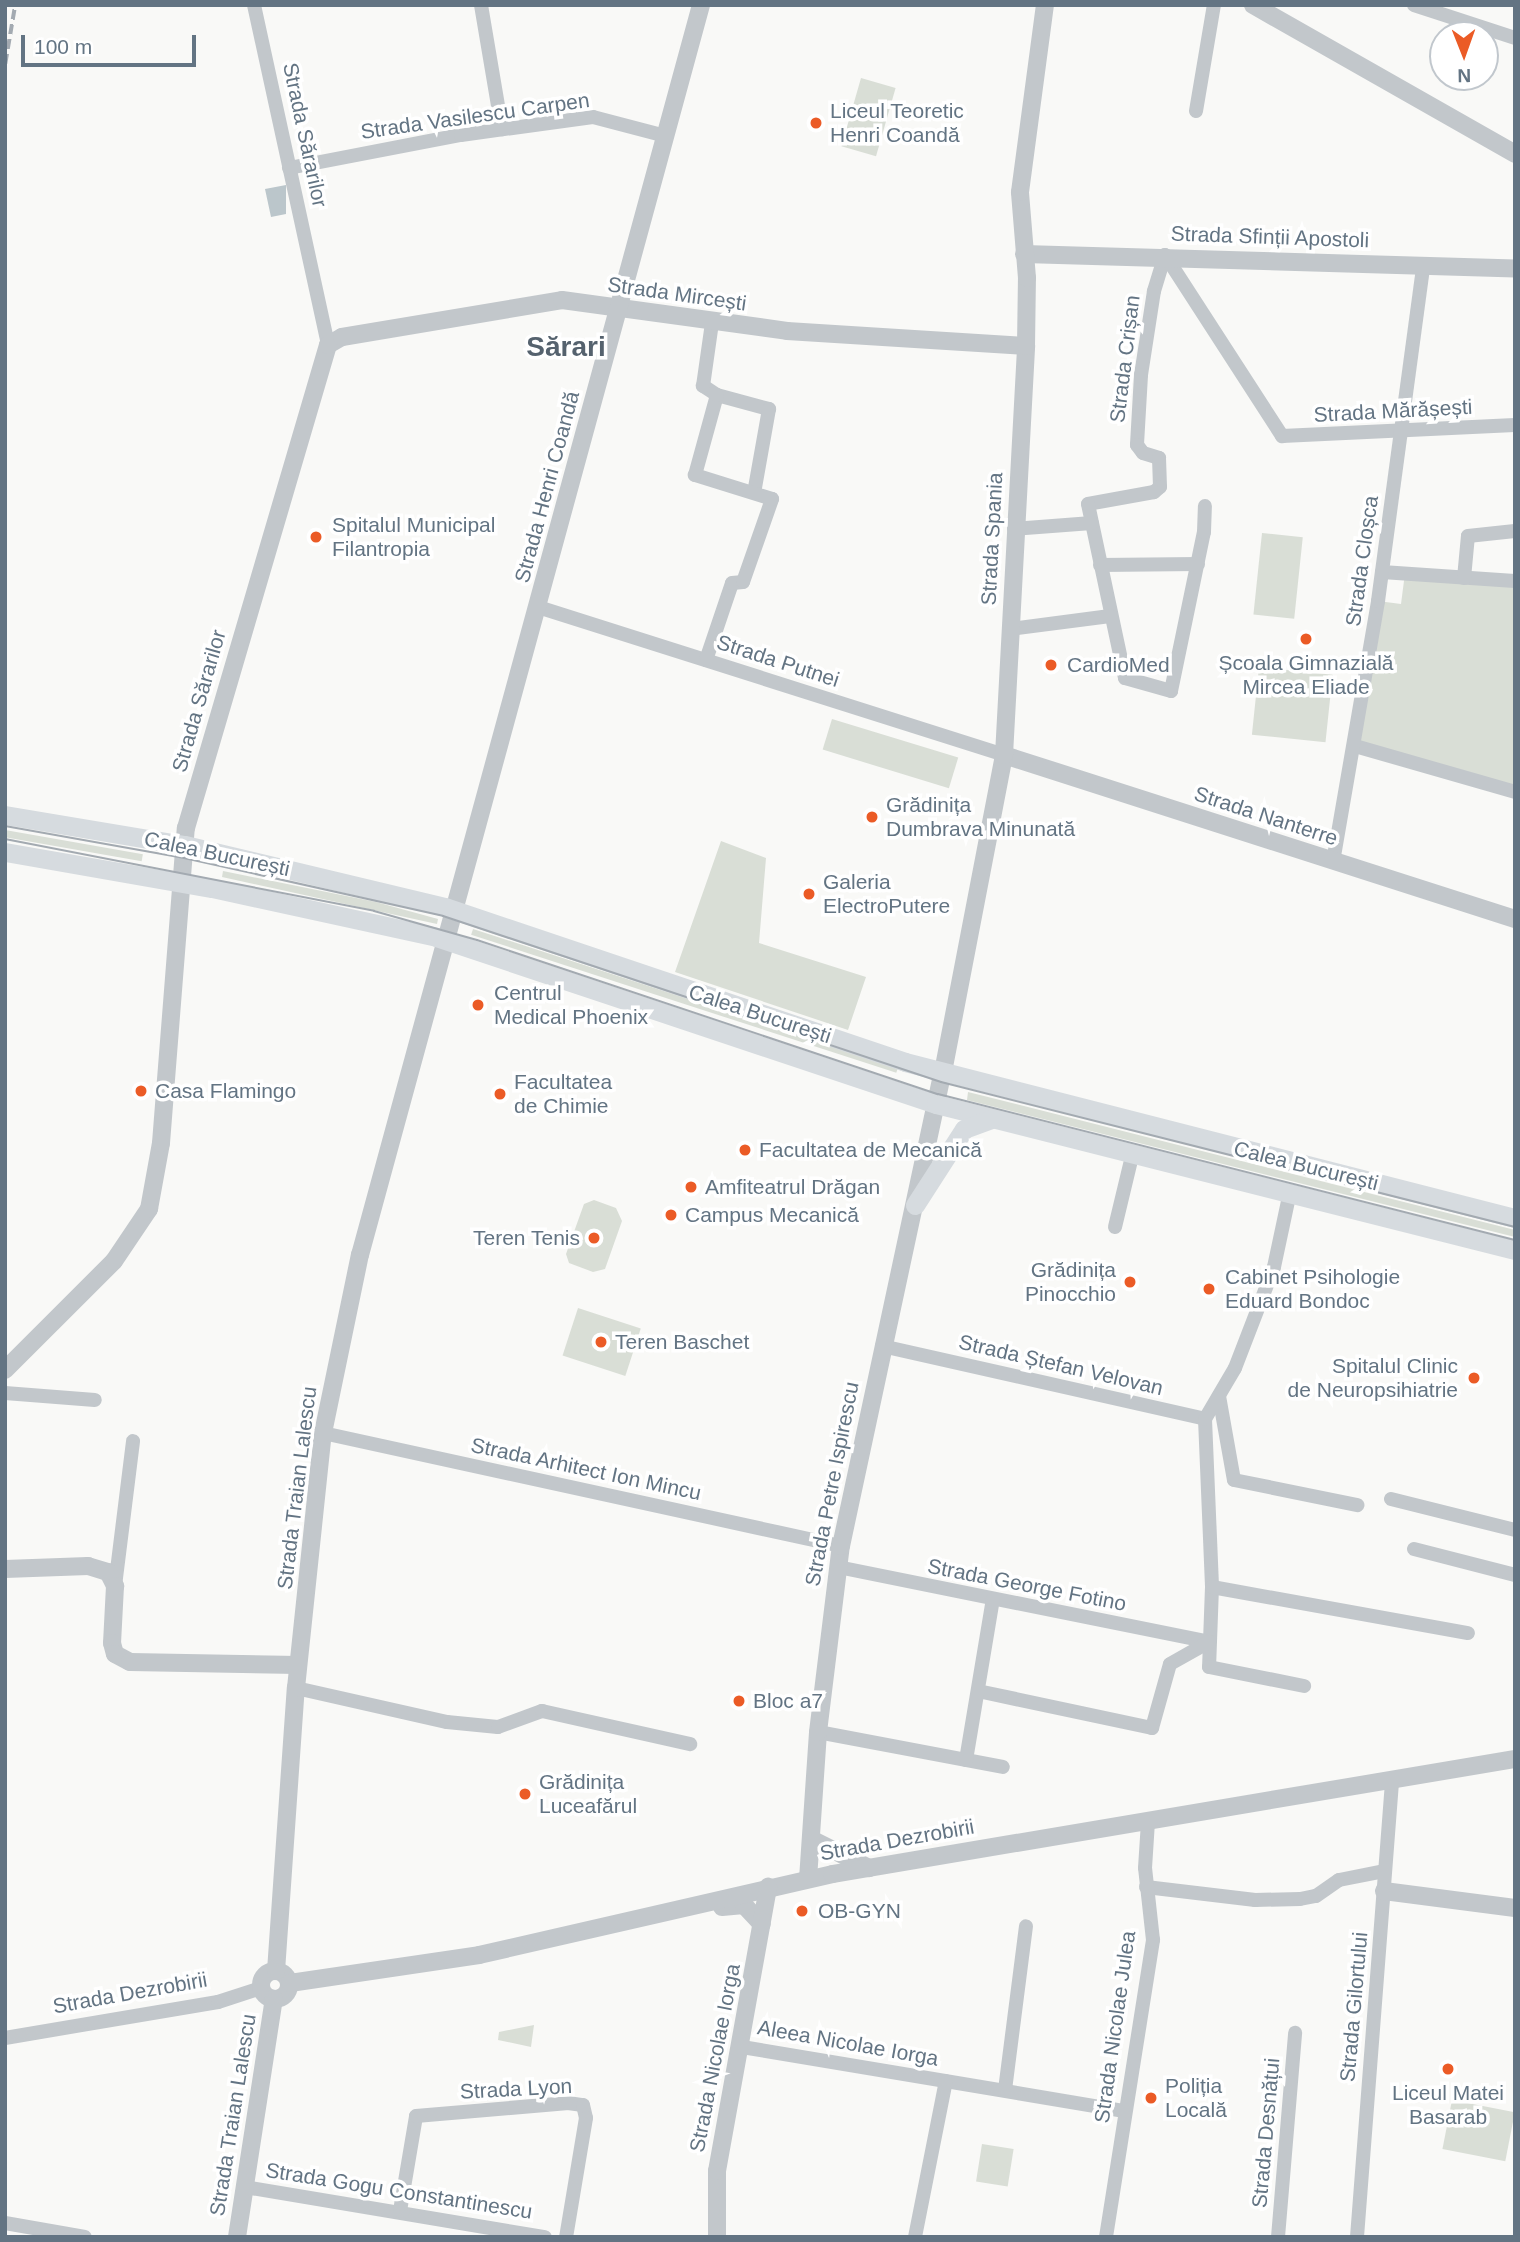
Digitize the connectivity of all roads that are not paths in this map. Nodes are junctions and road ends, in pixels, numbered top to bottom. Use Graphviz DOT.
graph roads {
  1 [pos="254,5"];
  2 [pos="481,5"];
  3 [pos="701,5"];
  4 [pos="1045,5"];
  5 [pos="1214,5"];
  6 [pos="1253,5"];
  7 [pos="1414,5"];
  8 [pos="1515,38"];
  9 [pos="1196,111"];
  10 [pos="502,129"];
  11 [pos="666,136"];
  12 [pos="1515,153"];
  13 [pos="289,168"];
  14 [pos="1024,254"];
  15 [pos="1166,255"];
  16 [pos="1423,266"];
  17 [pos="1515,269"];
  18 [pos="619,310"];
  19 [pos="712,323"];
  20 [pos="328,345"];
  21 [pos="1026,346"];
  22 [pos="716,396"];
  23 [pos="1515,425"];
  24 [pos="1402,430"];
  25 [pos="754,494"];
  26 [pos="1205,506"];
  27 [pos="1092,523"];
  28 [pos="1014,529"];
  29 [pos="1515,531"];
  30 [pos="1198,564"];
  31 [pos="1100,565"];
  32 [pos="1382,572"];
  33 [pos="1464,578"];
  34 [pos="1515,581"];
  35 [pos="538,607"];
  36 [pos="1110,616"];
  37 [pos="1010,629"];
  38 [pos="706,660"];
  39 [pos="1355,746"];
  40 [pos="1004,755"];
  41 [pos="1515,792"];
  42 [pos="5,815"];
  43 [pos="185,845"];
  44 [pos="5,852"];
  45 [pos="1333,862"];
  46 [pos="182,883"];
  47 [pos="456,911"];
  48 [pos="1515,919"];
  49 [pos="448,940"];
  50 [pos="943,1072"];
  51 [pos="936,1104"];
  52 [pos="991,1118"];
  53 [pos="1133,1152"];
  54 [pos="1290,1192"];
  55 [pos="915,1205"];
  56 [pos="1515,1218"];
  57 [pos="1115,1227"];
  58 [pos="1515,1250"];
  59 [pos="882,1346"];
  60 [pos="5,1370"];
  61 [pos="5,1393"];
  62 [pos="1219,1396"];
  63 [pos="95,1399"];
  64 [pos="1205,1419"];
  65 [pos="323,1433"];
  66 [pos="134,1441"];
  67 [pos="1391,1499"];
  68 [pos="1357,1505"];
  69 [pos="1515,1530"];
  70 [pos="841,1546"];
  71 [pos="1414,1549"];
  72 [pos="838,1567"];
  73 [pos="5,1569"];
  74 [pos="1515,1575"];
  75 [pos="115,1586"];
  76 [pos="1212,1587"];
  77 [pos="993,1599"];
  78 [pos="1468,1633"];
  79 [pos="1209,1642"];
  80 [pos="298,1665"];
  81 [pos="1304,1686"];
  82 [pos="296,1688"];
  83 [pos="978,1692"];
  84 [pos="818,1731"];
  85 [pos="690,1744"];
  86 [pos="1515,1759"];
  87 [pos="966,1760"];
  88 [pos="1003,1767"];
  89 [pos="1392,1780"];
  90 [pos="1148,1822"];
  91 [pos="811,1839"];
  92 [pos="869,1868"];
  93 [pos="1385,1871"];
  94 [pos="808,1879"];
  95 [pos="768,1887"];
  96 [pos="1146,1887"];
  97 [pos="1384,1891"];
  98 [pos="681,1908"];
  99 [pos="1515,1908"];
  100 [pos="762,1924"];
  101 [pos="1026,1926"];
  102 [pos="276,1971"];
  103 [pos="290,1983"];
  104 [pos="268,1994"];
  105 [pos="1295,2033"];
  106 [pos="5,2038"];
  107 [pos="742,2047"];
  108 [pos="946,2081"];
  109 [pos="1005,2090"];
  110 [pos="1125,2110"];
  111 [pos="245,2187"];
  112 [pos="400,2211"];
  113 [pos="5,2223"];
  114 [pos="496,2233"];
  115 [pos="85,2237"];
  116 [pos="237,2237"];
  117 [pos="545,2237"];
  118 [pos="566,2237"];
  119 [pos="717,2237"];
  120 [pos="915,2237"];
  121 [pos="1106,2237"];
  122 [pos="1278,2237"];
  123 [pos="1357,2237"];
  1 -- 13 [label="street, Strada Sărarilor"];
  2 -- 10 [label="street"];
  3 -- 11 [label="street, Strada Henri Coandă"];
  4 -- 14 [label="street, Strada Spania"];
  5 -- 9 [label="street"];
  6 -- 12 [label="street"];
  7 -- 8 [label="street"];
  10 -- 11 [label="street, Strada Vasilescu Carpen"];
  10 -- 13 [label="street, Strada Vasilescu Carpen"];
  11 -- 18 [label="street, Strada Henri Coandă"];
  13 -- 20 [label="street, Strada Sărarilor"];
  14 -- 15 [label="street, Strada Sfinții Apostoli"];
  14 -- 21 [label="street, Strada Spania"];
  15 -- 16 [label="street, Strada Sfinții Apostoli"];
  15 -- 24 [label="street, Strada Mărășești"];
  15 -- 27 [label="street, Strada Crișan"];
  16 -- 17 [label="street, Strada Sfinții Apostoli"];
  16 -- 24 [label="street, Strada Cloșca"];
  18 -- 19 [label="street, Strada Mircești"];
  18 -- 20 [label="street, Strada Mircești"];
  18 -- 35 [label="street, Strada Henri Coandă"];
  19 -- 21 [label="street, Strada Mircești"];
  19 -- 22 [label="street"];
  20 -- 43 [label="street, Strada Sărarilor"];
  21 -- 28 [label="street, Strada Spania"];
  22 -- 25 [label="street"];
  22 -- 25 [label="street"];
  23 -- 24 [label="street, Strada Mărășești"];
  24 -- 32 [label="street, Strada Cloșca"];
  25 -- 38 [label="street"];
  26 -- 30 [label="street"];
  27 -- 28 [label="street"];
  27 -- 31 [label="street"];
  28 -- 37 [label="street, Strada Spania"];
  29 -- 33 [label="street"];
  30 -- 31 [label="street"];
  30 -- 36 [label="street"];
  31 -- 36 [label="street"];
  32 -- 33 [label="street"];
  32 -- 39 [label="street, Strada Cloșca"];
  33 -- 34 [label="street"];
  35 -- 38 [label="street, Strada Putnei"];
  35 -- 47 [label="street, Strada Henri Coandă"];
  36 -- 37 [label="street"];
  37 -- 40 [label="street, Strada Spania"];
  38 -- 40 [label="street, Strada Putnei"];
  39 -- 41 [label="street"];
  39 -- 45 [label="street, Strada Cloșca"];
  40 -- 45 [label="street, Strada Nanterre"];
  40 -- 50 [label="street, Strada Spania"];
  42 -- 43 [label="main road, Calea București"];
  43 -- 46 [label="street, Strada Sărarilor"];
  43 -- 47 [label="main road, Calea București"];
  44 -- 46 [label="main road, Calea București"];
  45 -- 48 [label="street, Strada Nanterre"];
  46 -- 49 [label="main road, Calea București"];
  46 -- 60 [label="street, Strada Sărarilor"];
  47 -- 49 [label="street, Strada Henri Coandă"];
  47 -- 50 [label="main road, Calea București"];
  49 -- 51 [label="main road, Calea București"];
  49 -- 65 [label="street, Strada Traian Lalescu"];
  50 -- 51 [label="street, Strada Spania"];
  50 -- 56 [label="main road, Calea București"];
  51 -- 52 [label="main road, Calea București"];
  51 -- 55 [label="street, Strada Petre Ispirescu"];
  52 -- 53 [label="main road, Calea București"];
  52 -- 55 [label="main road"];
  53 -- 54 [label="main road, Calea București"];
  53 -- 57 [label="street"];
  54 -- 58 [label="main road, Calea București"];
  54 -- 62 [label="street"];
  55 -- 59 [label="street, Strada Petre Ispirescu"];
  59 -- 64 [label="street, Strada Ștefan Velovan"];
  59 -- 70 [label="street, Strada Petre Ispirescu"];
  61 -- 63 [label="street"];
  62 -- 64 [label="street"];
  62 -- 68 [label="street"];
  64 -- 76 [label="street"];
  65 -- 70 [label="street, Strada Arhitect Ion Mincu"];
  65 -- 80 [label="street, Strada Traian Lalescu"];
  66 -- 75 [label="street"];
  67 -- 69 [label="street"];
  70 -- 72 [label="street, Strada Petre Ispirescu"];
  71 -- 74 [label="street"];
  72 -- 77 [label="street, Strada George Fotino"];
  72 -- 84 [label="street, Strada Petre Ispirescu"];
  73 -- 75 [label="street"];
  75 -- 80 [label="street"];
  76 -- 78 [label="street"];
  76 -- 79 [label="street"];
  77 -- 79 [label="street, Strada George Fotino"];
  77 -- 83 [label="street"];
  79 -- 81 [label="street"];
  79 -- 83 [label="street"];
  80 -- 82 [label="street, Strada Traian Lalescu"];
  82 -- 85 [label="street"];
  82 -- 102 [label="street, Strada Traian Lalescu"];
  83 -- 87 [label="street"];
  84 -- 87 [label="street"];
  84 -- 91 [label="street, Strada Petre Ispirescu"];
  86 -- 89 [label="street, Strada Dezrobirii"];
  87 -- 88 [label="street"];
  89 -- 90 [label="street, Strada Dezrobirii"];
  89 -- 93 [label="street, Strada Gilortului"];
  90 -- 92 [label="street, Strada Dezrobirii"];
  90 -- 96 [label="street, Strada Nicolae Julea"];
  91 -- 92 [label="street"];
  91 -- 94 [label="street, Strada Petre Ispirescu"];
  92 -- 94 [label="street, Strada Dezrobirii"];
  93 -- 96 [label="street"];
  93 -- 97 [label="street, Strada Gilortului"];
  94 -- 95 [label="street, Strada Dezrobirii"];
  95 -- 98 [label="street, Strada Dezrobirii"];
  95 -- 100 [label="street, Strada Nicolae Iorga"];
  96 -- 110 [label="street, Strada Nicolae Julea"];
  97 -- 99 [label="street"];
  97 -- 123 [label="street, Strada Gilortului"];
  98 -- 100 [label="street"];
  98 -- 103 [label="street, Strada Dezrobirii"];
  100 -- 107 [label="street, Strada Nicolae Iorga"];
  101 -- 109 [label="street"];
  102 -- 103 [label="street"];
  102 -- 104 [label="street"];
  103 -- 104 [label="street"];
  104 -- 106 [label="street, Strada Dezrobirii"];
  104 -- 111 [label="street, Strada Traian Lalescu"];
  105 -- 122 [label="street, Strada Desnățui"];
  107 -- 108 [label="street, Aleea Nicolae Iorga"];
  107 -- 119 [label="street, Strada Nicolae Iorga"];
  108 -- 109 [label="street, Aleea Nicolae Iorga"];
  108 -- 120 [label="street, Aleea Nicolae Iorga"];
  109 -- 110 [label="street, Aleea Nicolae Iorga"];
  110 -- 121 [label="street, Strada Nicolae Julea"];
  111 -- 112 [label="street, Strada Gogu Constantinescu"];
  111 -- 116 [label="street, Strada Traian Lalescu"];
  112 -- 114 [label="street, Strada Gogu Constantinescu"];
  112 -- 118 [label="street, Strada Lyon"];
  113 -- 115 [label="street"];
  114 -- 117 [label="street, Strada Gogu Constantinescu"];
}
